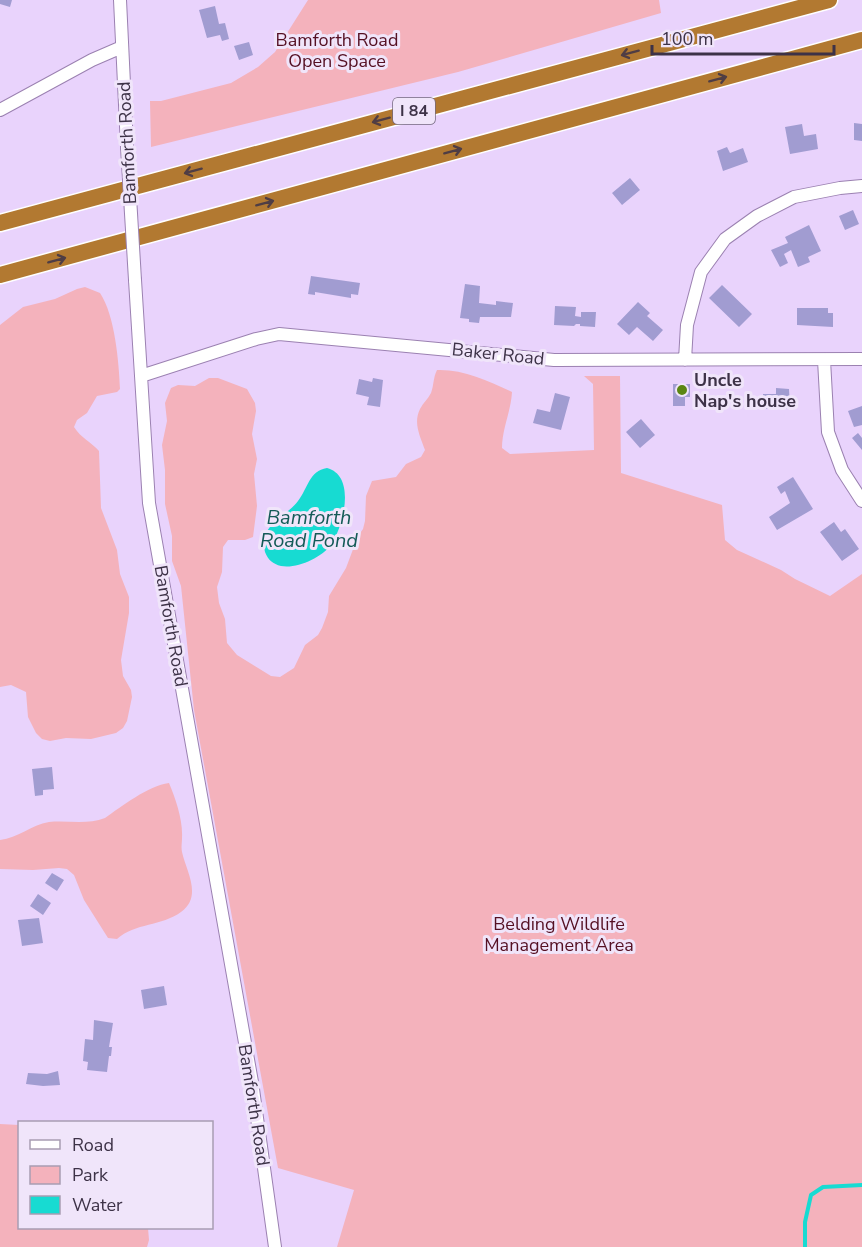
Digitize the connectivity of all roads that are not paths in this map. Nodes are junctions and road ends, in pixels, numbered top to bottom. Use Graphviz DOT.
graph roads {
  1 [pos="120,0"];
  2 [pos="829,0"];
  3 [pos="862,40"];
  4 [pos="122,47"];
  5 [pos="0,110"];
  6 [pos="862,186"];
  7 [pos="0,223"];
  8 [pos="0,274"];
  9 [pos="862,359"];
  10 [pos="686,360"];
  11 [pos="824,360"];
  12 [pos="141,376"];
  13 [pos="862,501"];
  14 [pos="275,1247"];
  1 -- 4 [label="street, Bamforth Road"];
  2 -- 7 [label="highway, I 84, one-way"];
  8 -- 3 [label="highway, one-way"];
  4 -- 5 [label="street"];
  4 -- 12 [label="street, Bamforth Road, bridge"];
  6 -- 10 [label="street"];
  9 -- 11 [label="street, Baker Road"];
  10 -- 11 [label="street, Baker Road"];
  10 -- 12 [label="street, Baker Road"];
  11 -- 13 [label="street"];
  12 -- 14 [label="street, Bamforth Road"];
}
